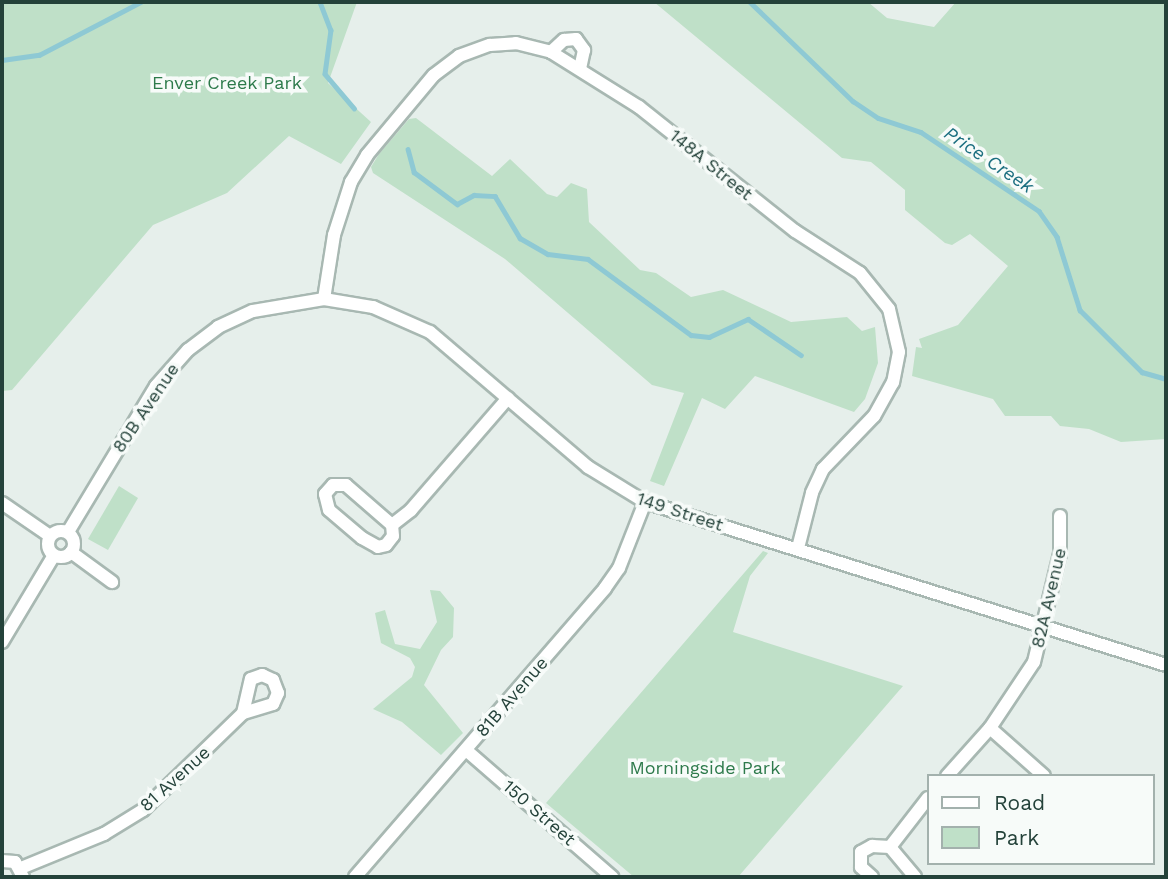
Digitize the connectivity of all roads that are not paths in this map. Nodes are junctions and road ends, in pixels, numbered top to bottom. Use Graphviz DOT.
graph roads {
  1 [pos="551,52"];
  2 [pos="580,69"];
  3 [pos="324,299"];
  4 [pos="508,398"];
  5 [pos="645,502"];
  6 [pos="2,503"];
  7 [pos="1060,516"];
  8 [pos="392,524"];
  9 [pos="68,532"];
  10 [pos="50,536"];
  11 [pos="798,548"];
  12 [pos="71,552"];
  13 [pos="54,555"];
  14 [pos="112,582"];
  15 [pos="1044,627"];
  16 [pos="2,642"];
  17 [pos="1166,665"];
  18 [pos="243,713"];
  19 [pos="990,728"];
  20 [pos="466,750"];
  21 [pos="949,774"];
  22 [pos="1042,774"];
  23 [pos="926,801"];
  24 [pos="890,847"];
  25 [pos="2,861"];
  26 [pos="22,873"];
  27 [pos="355,877"];
  28 [pos="612,877"];
  29 [pos="872,877"];
  30 [pos="915,877"];
  1 -- 2 [label="street, 148A Street"];
  1 -- 2 [label="street"];
  1 -- 3 [label="street, 148A Street"];
  2 -- 11 [label="street, 148A Street"];
  3 -- 4 [label="street, 149 Street"];
  3 -- 9 [label="street, 80B Avenue"];
  4 -- 5 [label="street, 149 Street"];
  4 -- 8 [label="street"];
  5 -- 11 [label="street, 149 Street"];
  5 -- 20 [label="street, 81B Avenue"];
  6 -- 10 [label="street"];
  7 -- 15 [label="street, 82A Avenue"];
  8 -- 8 [label="street"];
  9 -- 10 [label="street"];
  9 -- 12 [label="street"];
  10 -- 13 [label="street"];
  11 -- 15 [label="street, 149 Street"];
  12 -- 13 [label="street"];
  12 -- 14 [label="street"];
  13 -- 16 [label="street"];
  15 -- 17 [label="street, 149 Street"];
  15 -- 19 [label="street, 82A Avenue"];
  18 -- 26 [label="street, 81 Avenue"];
  19 -- 21 [label="street, 82A Avenue"];
  19 -- 22 [label="street"];
  20 -- 27 [label="street, 81B Avenue"];
  20 -- 28 [label="street, 150 Street"];
  23 -- 24 [label="street"];
  24 -- 29 [label="street"];
  24 -- 30 [label="street"];
  25 -- 26 [label="street"];
}
